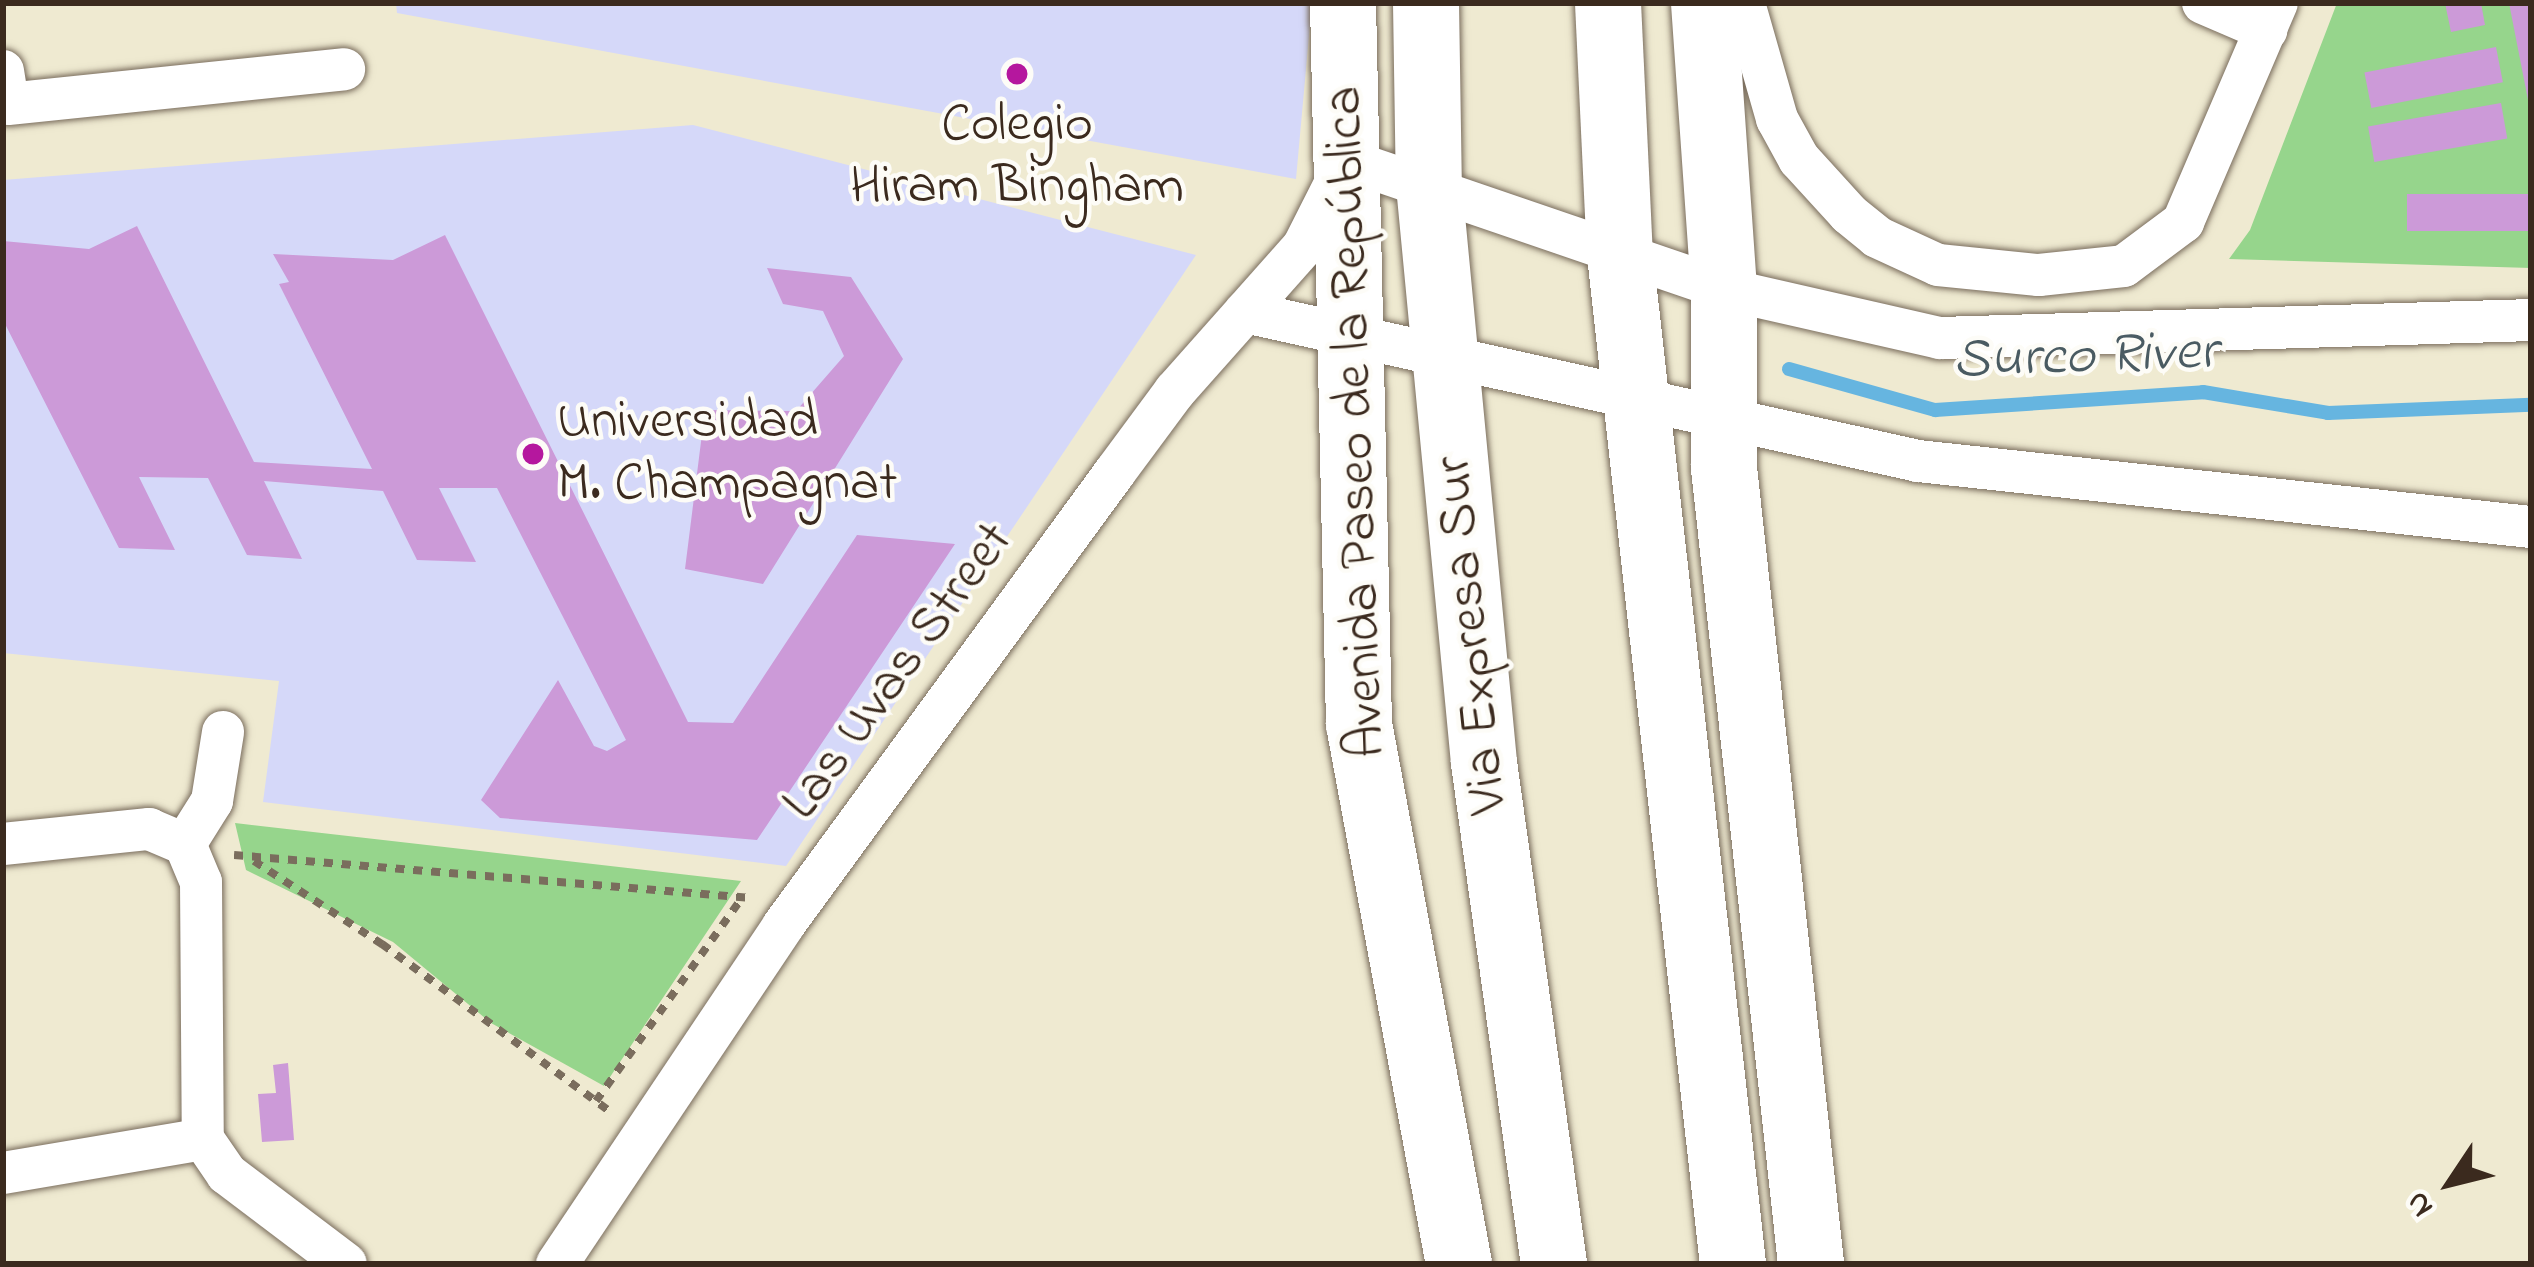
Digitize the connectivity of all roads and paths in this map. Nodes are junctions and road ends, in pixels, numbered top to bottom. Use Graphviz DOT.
graph roads {
  1 [pos="1343,3"];
  2 [pos="1426,3"];
  3 [pos="1608,3"];
  4 [pos="1704,3"];
  5 [pos="1744,3"];
  6 [pos="2203,3"];
  7 [pos="2271,17"];
  8 [pos="344,69"];
  9 [pos="6,88"];
  10 [pos="1347,160"];
  11 [pos="1429,185"];
  12 [pos="1620,255"];
  13 [pos="1724,289"];
  14 [pos="1245,312"];
  15 [pos="2531,320"];
  16 [pos="1351,337"];
  17 [pos="1445,358"];
  18 [pos="1640,403"];
  19 [pos="1722,419"];
  20 [pos="2531,527"];
  21 [pos="223,732"];
  22 [pos="3,844"];
  23 [pos="185,844"];
  24 [pos="251,859"];
  25 [pos="743,897"];
  26 [pos="802,902"];
  27 [pos="596,1101"];
  28 [pos="644,1137"];
  29 [pos="203,1138"];
  30 [pos="3,1173"];
  31 [pos="346,1264"];
  32 [pos="557,1264"];
  33 [pos="1459,1264"];
  34 [pos="1554,1264"];
  35 [pos="1732,1264"];
  36 [pos="1811,1264"];
  1 -- 10 [label="main road, Avenida Paseo de la República"];
  2 -- 11 [label="main road, Via Expresa Sur"];
  3 -- 12 [label="main road"];
  4 -- 13 [label="main road"];
  5 -- 7 [label="street"];
  6 -- 7 [label="street"];
  8 -- 9 [label="street"];
  10 -- 11 [label="street"];
  10 -- 14 [label="street, Las Uvas Street"];
  10 -- 16 [label="main road, Avenida Paseo de la República"];
  11 -- 12 [label="street"];
  11 -- 17 [label="main road, Via Expresa Sur"];
  12 -- 13 [label="street"];
  12 -- 18 [label="main road"];
  13 -- 15 [label="street"];
  13 -- 19 [label="main road"];
  14 -- 16 [label="street"];
  14 -- 26 [label="street, Las Uvas Street"];
  16 -- 17 [label="street"];
  16 -- 33 [label="main road, Avenida Paseo de la República"];
  17 -- 18 [label="street"];
  17 -- 34 [label="main road, Via Expresa Sur"];
  18 -- 19 [label="street"];
  18 -- 35 [label="main road"];
  19 -- 20 [label="street"];
  19 -- 36 [label="main road"];
  21 -- 23 [label="street"];
  22 -- 23 [label="street"];
  23 -- 24 [label="path"];
  23 -- 29 [label="street"];
  24 -- 25 [label="path"];
  24 -- 27 [label="path"];
  25 -- 26 [label="path"];
  25 -- 27 [label="path"];
  26 -- 28 [label="street, Las Uvas Street"];
  27 -- 28 [label="path"];
  28 -- 32 [label="street, Las Uvas Street"];
  29 -- 30 [label="street"];
  29 -- 31 [label="street"];
}
